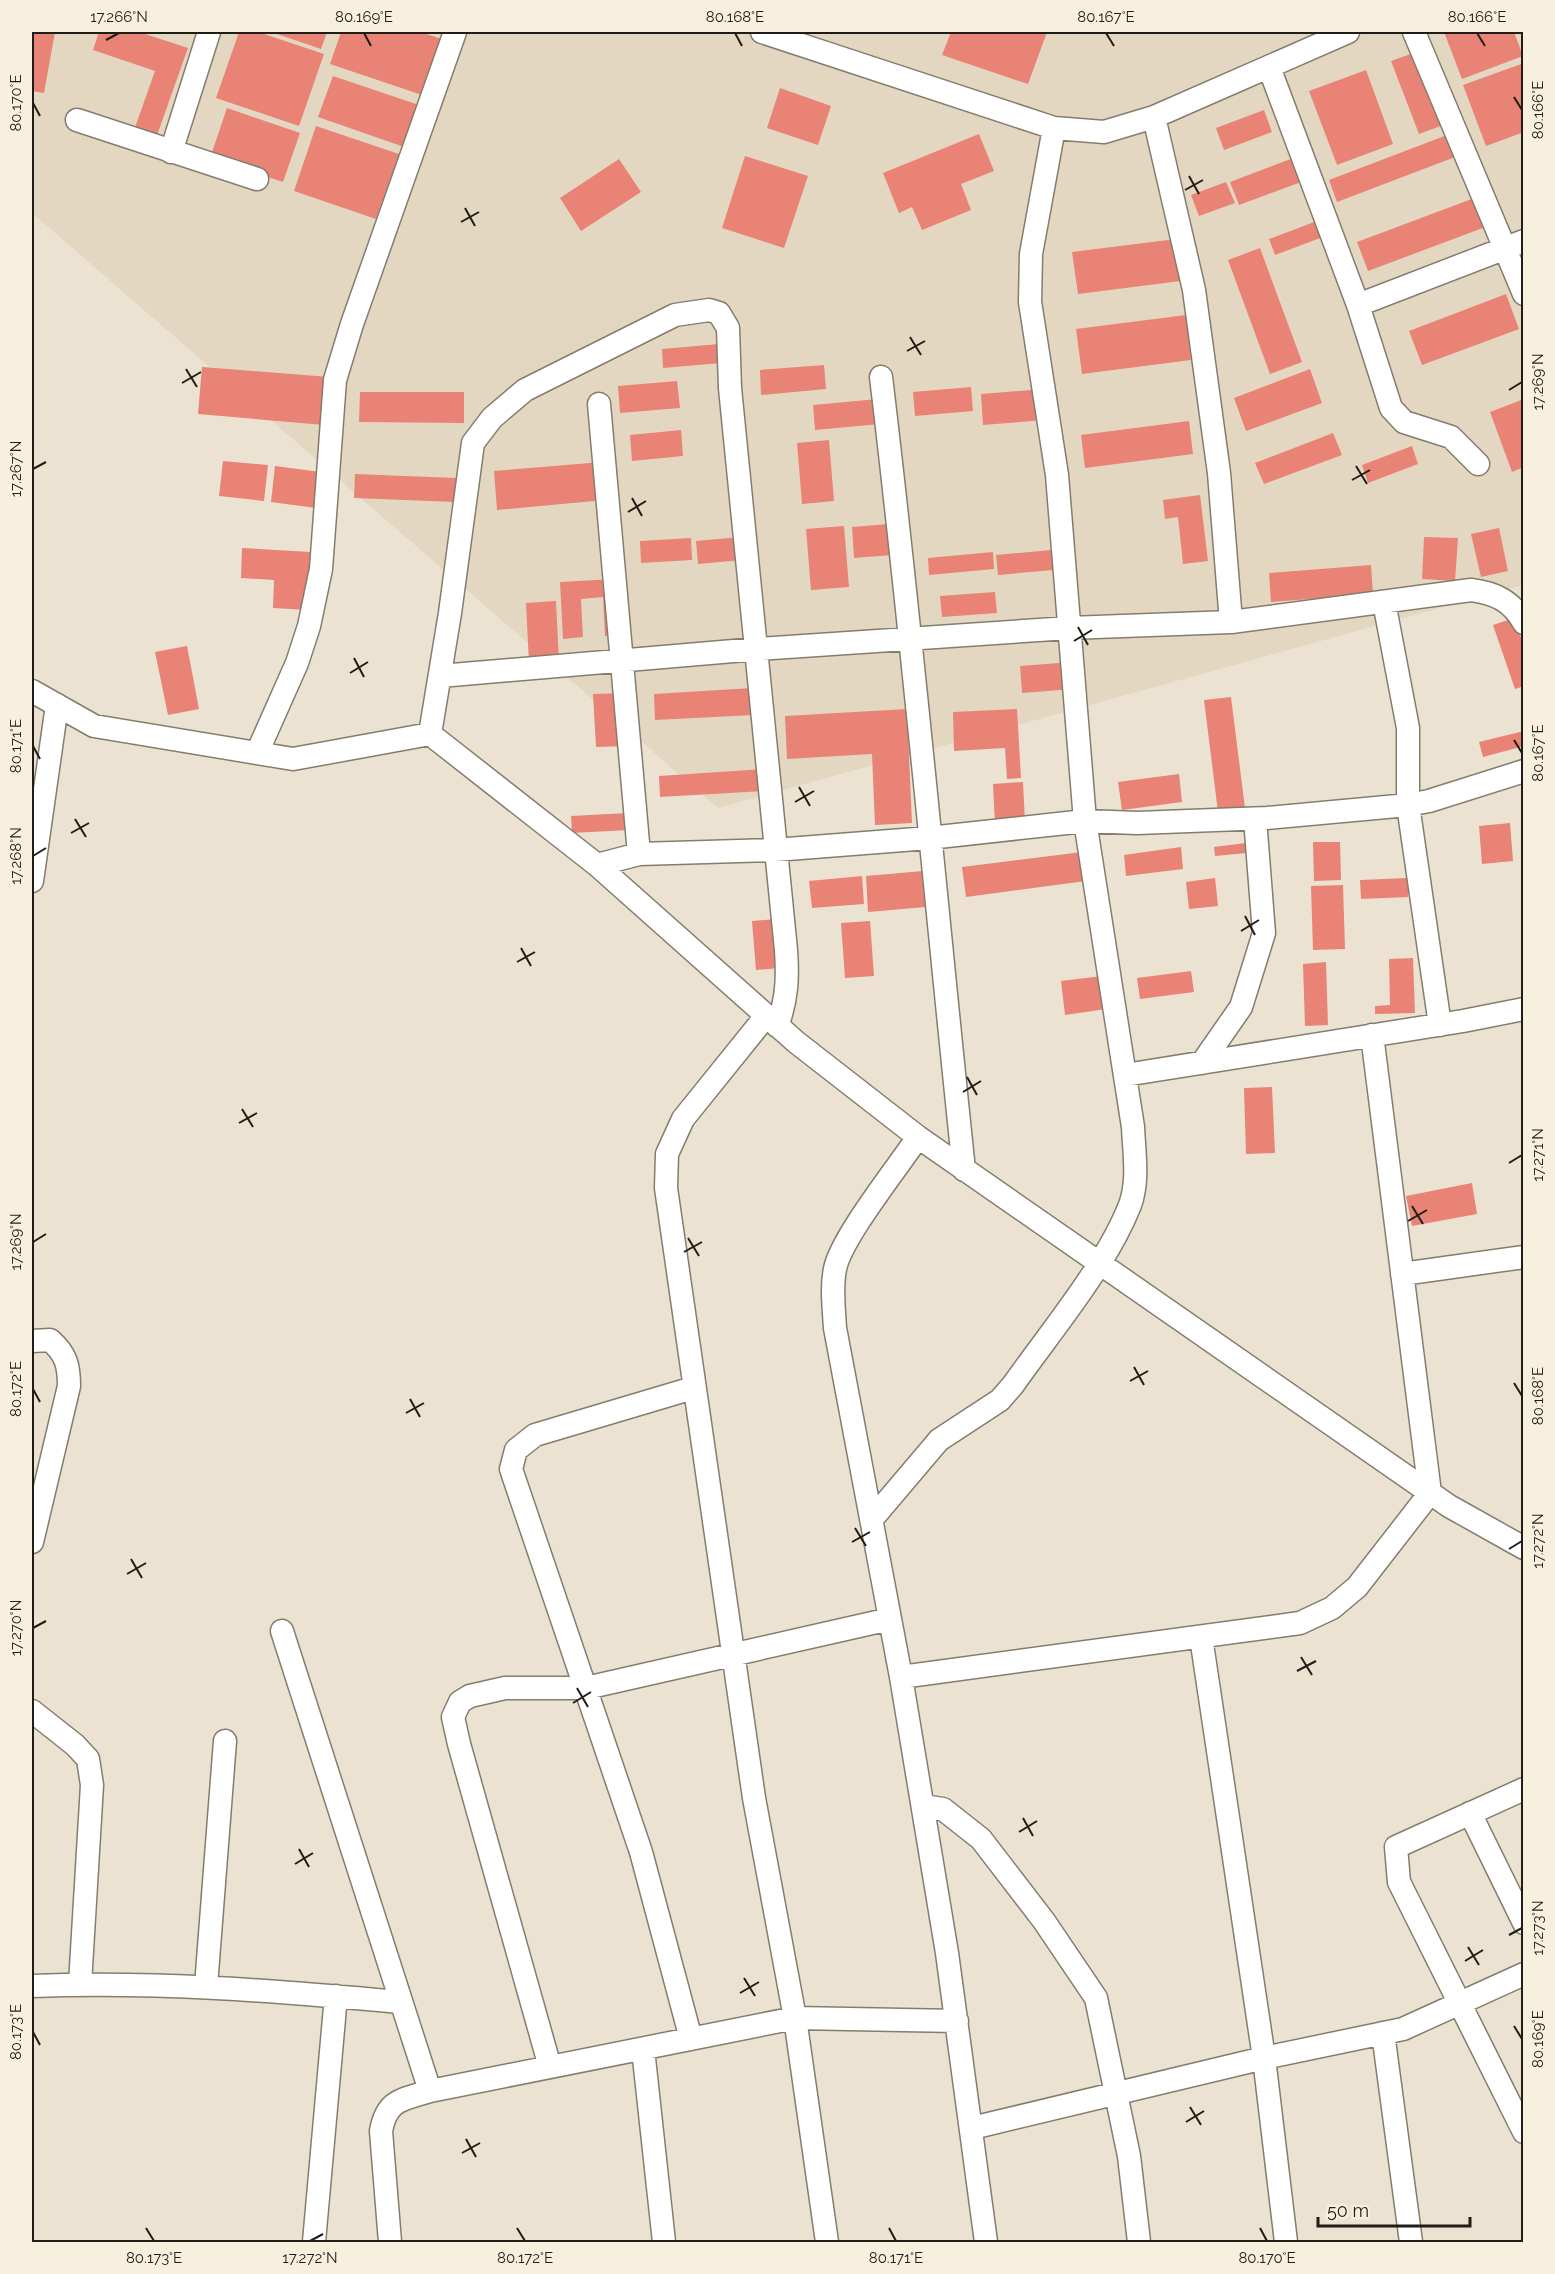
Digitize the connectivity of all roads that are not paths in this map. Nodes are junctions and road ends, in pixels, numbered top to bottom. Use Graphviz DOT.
graph roads {
  1 [pos="209,32"];
  2 [pos="455,32"];
  3 [pos="762,32"];
  4 [pos="1348,32"];
  5 [pos="1414,32"];
  6 [pos="799,37"];
  7 [pos="1269,67"];
  8 [pos="1154,117"];
  9 [pos="77,120"];
  10 [pos="1054,128"];
  11 [pos="171,152"];
  12 [pos="257,179"];
  13 [pos="1514,245"];
  14 [pos="1524,294"];
  15 [pos="1358,305"];
  16 [pos="882,377"];
  17 [pos="598,404"];
  18 [pos="1478,464"];
  19 [pos="1515,595"];
  20 [pos="1384,602"];
  21 [pos="1231,622"];
  22 [pos="1524,623"];
  23 [pos="1069,628"];
  24 [pos="912,638"];
  25 [pos="757,649"];
  26 [pos="623,660"];
  27 [pos="440,676"];
  28 [pos="32,691"];
  29 [pos="57,705"];
  30 [pos="430,734"];
  31 [pos="257,753"];
  32 [pos="1524,771"];
  33 [pos="1408,804"];
  34 [pos="1255,819"];
  35 [pos="1085,821"];
  36 [pos="929,838"];
  37 [pos="775,850"];
  38 [pos="639,854"];
  39 [pos="597,865"];
  40 [pos="32,881"];
  41 [pos="1522,1004"];
  42 [pos="772,1021"];
  43 [pos="1440,1025"];
  44 [pos="1372,1035"];
  45 [pos="1202,1063"];
  46 [pos="1125,1075"];
  47 [pos="918,1137"];
  48 [pos="964,1170"];
  49 [pos="1524,1257"];
  50 [pos="1099,1263"];
  51 [pos="1402,1274"];
  52 [pos="32,1341"];
  53 [pos="693,1388"];
  54 [pos="1430,1493"];
  55 [pos="872,1519"];
  56 [pos="32,1542"];
  57 [pos="1524,1548"];
  58 [pos="890,1619"];
  59 [pos="282,1631"];
  60 [pos="1201,1637"];
  61 [pos="733,1656"];
  62 [pos="901,1677"];
  63 [pos="586,1688"];
  64 [pos="32,1711"];
  65 [pos="225,1741"];
  66 [pos="1524,1789"];
  67 [pos="923,1806"];
  68 [pos="1470,1813"];
  69 [pos="1524,1923"];
  70 [pos="1524,1974"];
  71 [pos="80,1984"];
  72 [pos="32,1986"];
  73 [pos="206,1986"];
  74 [pos="336,1996"];
  75 [pos="400,2002"];
  76 [pos="1460,2004"];
  77 [pos="795,2018"];
  78 [pos="957,2021"];
  79 [pos="1383,2033"];
  80 [pos="691,2039"];
  81 [pos="643,2049"];
  82 [pos="1264,2058"];
  83 [pos="550,2067"];
  84 [pos="430,2091"];
  85 [pos="1116,2094"];
  86 [pos="972,2128"];
  87 [pos="1524,2132"];
  88 [pos="314,2242"];
  89 [pos="390,2242"];
  90 [pos="664,2242"];
  91 [pos="827,2242"];
  92 [pos="986,2242"];
  93 [pos="1139,2242"];
  94 [pos="1286,2242"];
  95 [pos="1411,2242"];
  1 -- 11 [label="street"];
  2 -- 31 [label="street"];
  3 -- 6 [label="street"];
  4 -- 7 [label="street"];
  5 -- 13 [label="street"];
  6 -- 10 [label="street"];
  7 -- 8 [label="street"];
  7 -- 15 [label="street"];
  8 -- 10 [label="street"];
  8 -- 21 [label="street"];
  9 -- 11 [label="street"];
  10 -- 23 [label="street"];
  11 -- 12 [label="street"];
  13 -- 14 [label="street"];
  13 -- 15 [label="street"];
  15 -- 18 [label="street"];
  16 -- 24 [label="street"];
  17 -- 26 [label="street"];
  19 -- 20 [label="street"];
  19 -- 22 [label="street"];
  20 -- 21 [label="street"];
  20 -- 33 [label="street"];
  21 -- 23 [label="street"];
  23 -- 24 [label="street"];
  23 -- 35 [label="street"];
  24 -- 25 [label="street"];
  24 -- 36 [label="street"];
  25 -- 26 [label="street"];
  25 -- 27 [label="street"];
  25 -- 37 [label="street"];
  26 -- 27 [label="street"];
  26 -- 38 [label="street"];
  27 -- 30 [label="street"];
  28 -- 29 [label="street"];
  29 -- 31 [label="street"];
  29 -- 40 [label="street"];
  30 -- 31 [label="street"];
  30 -- 39 [label="street"];
  32 -- 33 [label="street"];
  33 -- 34 [label="street"];
  33 -- 43 [label="street"];
  34 -- 35 [label="street"];
  34 -- 45 [label="street"];
  35 -- 36 [label="street"];
  35 -- 46 [label="street"];
  36 -- 37 [label="street"];
  36 -- 48 [label="street"];
  37 -- 38 [label="street"];
  37 -- 42 [label="street"];
  38 -- 39 [label="street"];
  39 -- 42 [label="street"];
  41 -- 43 [label="street"];
  42 -- 47 [label="street"];
  42 -- 53 [label="street"];
  43 -- 44 [label="street"];
  44 -- 45 [label="street"];
  44 -- 51 [label="street"];
  45 -- 46 [label="street"];
  46 -- 50 [label="street"];
  47 -- 48 [label="street"];
  47 -- 55 [label="street"];
  48 -- 50 [label="street"];
  49 -- 51 [label="street"];
  50 -- 54 [label="street"];
  50 -- 55 [label="street"];
  51 -- 54 [label="street"];
  52 -- 56 [label="street"];
  53 -- 61 [label="street"];
  53 -- 63 [label="street"];
  54 -- 57 [label="street"];
  54 -- 60 [label="street"];
  55 -- 58 [label="street"];
  58 -- 61 [label="street"];
  58 -- 62 [label="street"];
  59 -- 75 [label="street"];
  60 -- 62 [label="street"];
  60 -- 82 [label="street"];
  61 -- 63 [label="street"];
  61 -- 77 [label="street"];
  62 -- 67 [label="street"];
  63 -- 80 [label="street"];
  63 -- 83 [label="street"];
  64 -- 71 [label="street"];
  65 -- 73 [label="street"];
  66 -- 68 [label="street"];
  67 -- 78 [label="street"];
  67 -- 85 [label="street"];
  68 -- 69 [label="street"];
  68 -- 76 [label="street"];
  70 -- 76 [label="street"];
  71 -- 72 [label="street"];
  71 -- 73 [label="street"];
  73 -- 74 [label="street"];
  74 -- 75 [label="street"];
  74 -- 88 [label="street"];
  75 -- 84 [label="street"];
  76 -- 79 [label="street"];
  76 -- 87 [label="street"];
  77 -- 78 [label="street"];
  77 -- 80 [label="street"];
  77 -- 91 [label="street"];
  78 -- 86 [label="street"];
  79 -- 82 [label="street"];
  79 -- 95 [label="street"];
  80 -- 81 [label="street"];
  81 -- 83 [label="street"];
  81 -- 90 [label="street"];
  82 -- 85 [label="street"];
  82 -- 94 [label="street"];
  83 -- 84 [label="street"];
  84 -- 89 [label="street"];
  85 -- 86 [label="street"];
  85 -- 93 [label="street"];
  86 -- 92 [label="street"];
}
